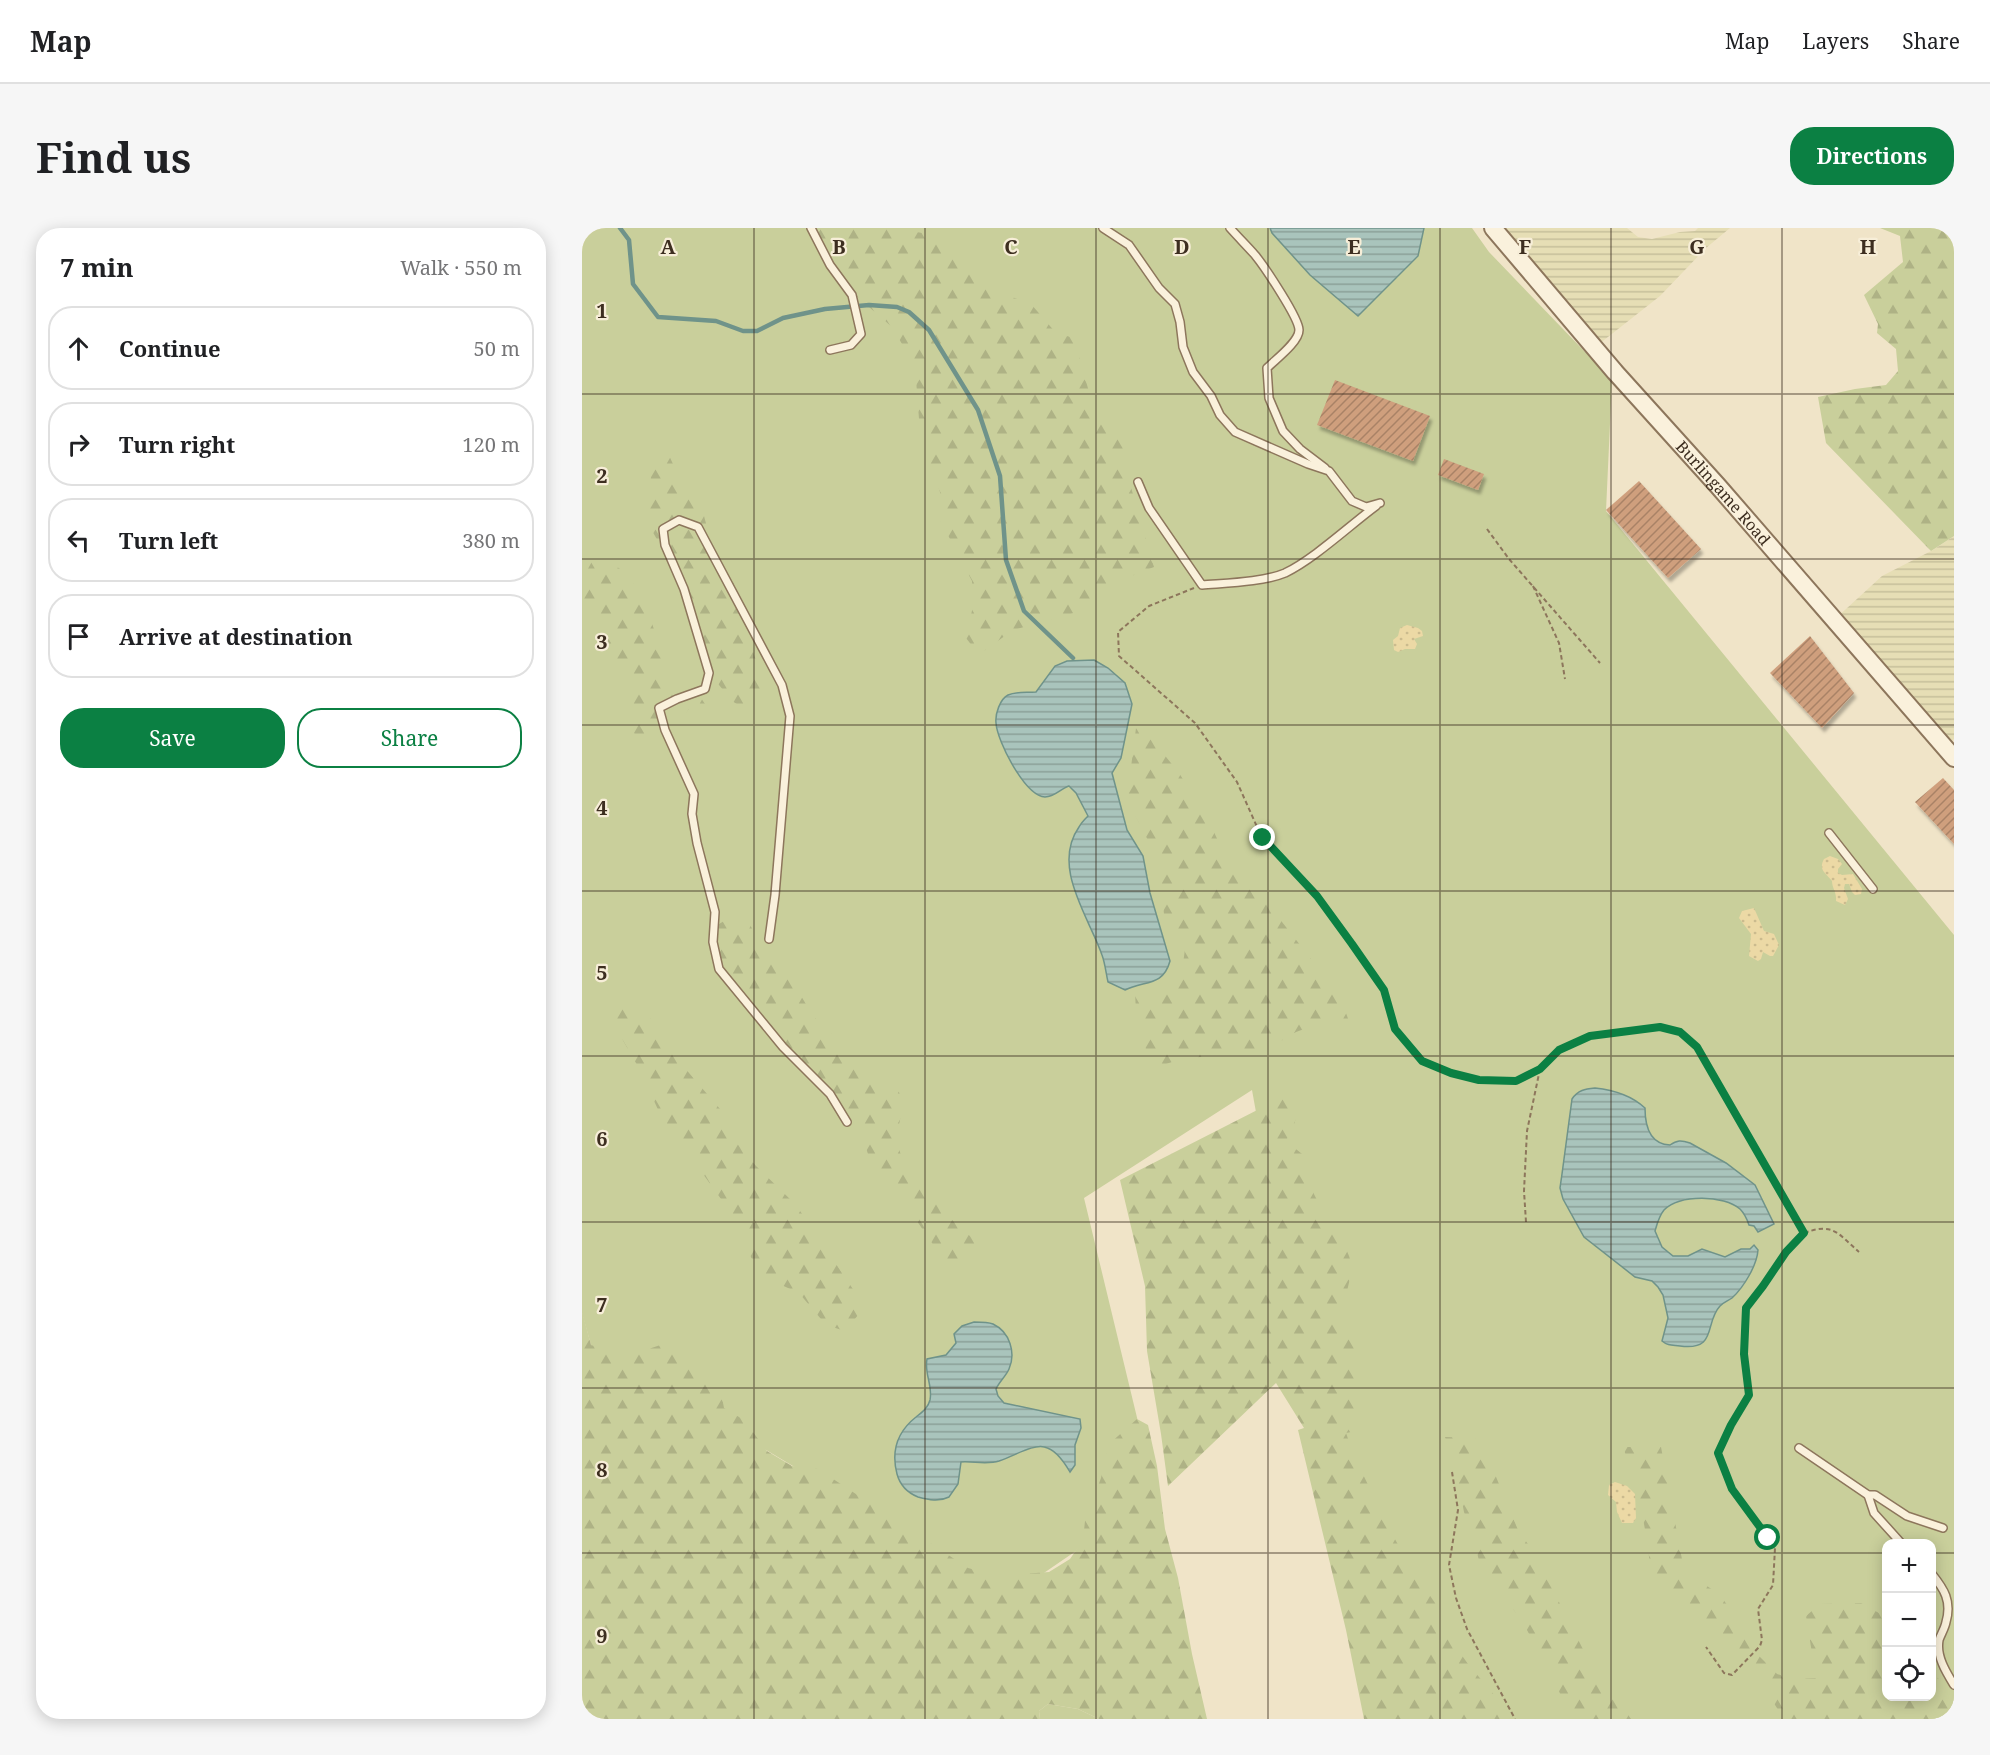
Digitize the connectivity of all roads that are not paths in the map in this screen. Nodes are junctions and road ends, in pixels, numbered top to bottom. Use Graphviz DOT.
graph roads {
  1 [pos="811,228"];
  2 [pos="1103,228"];
  3 [pos="1230,228"];
  4 [pos="1493,228"];
  5 [pos="830,350"];
  6 [pos="1329,471"];
  7 [pos="1138,482"];
  8 [pos="1954,759"];
  9 [pos="1829,832"];
  10 [pos="1873,889"];
  11 [pos="770,939"];
  12 [pos="847,1122"];
  13 [pos="1799,1448"];
  14 [pos="1868,1495"];
  15 [pos="1943,1528"];
  16 [pos="1897,1539"];
  17 [pos="1936,1579"];
  18 [pos="1954,1685"];
  1 -- 5 [label="lane"];
  2 -- 6 [label="lane"];
  3 -- 6 [label="lane"];
  4 -- 8 [label="street, Burlingame Road"];
  6 -- 7 [label="lane"];
  9 -- 10 [label="lane"];
  11 -- 12 [label="lane"];
  13 -- 14 [label="lane"];
  14 -- 15 [label="lane"];
  14 -- 16 [label="lane"];
  17 -- 18 [label="lane"];
}
